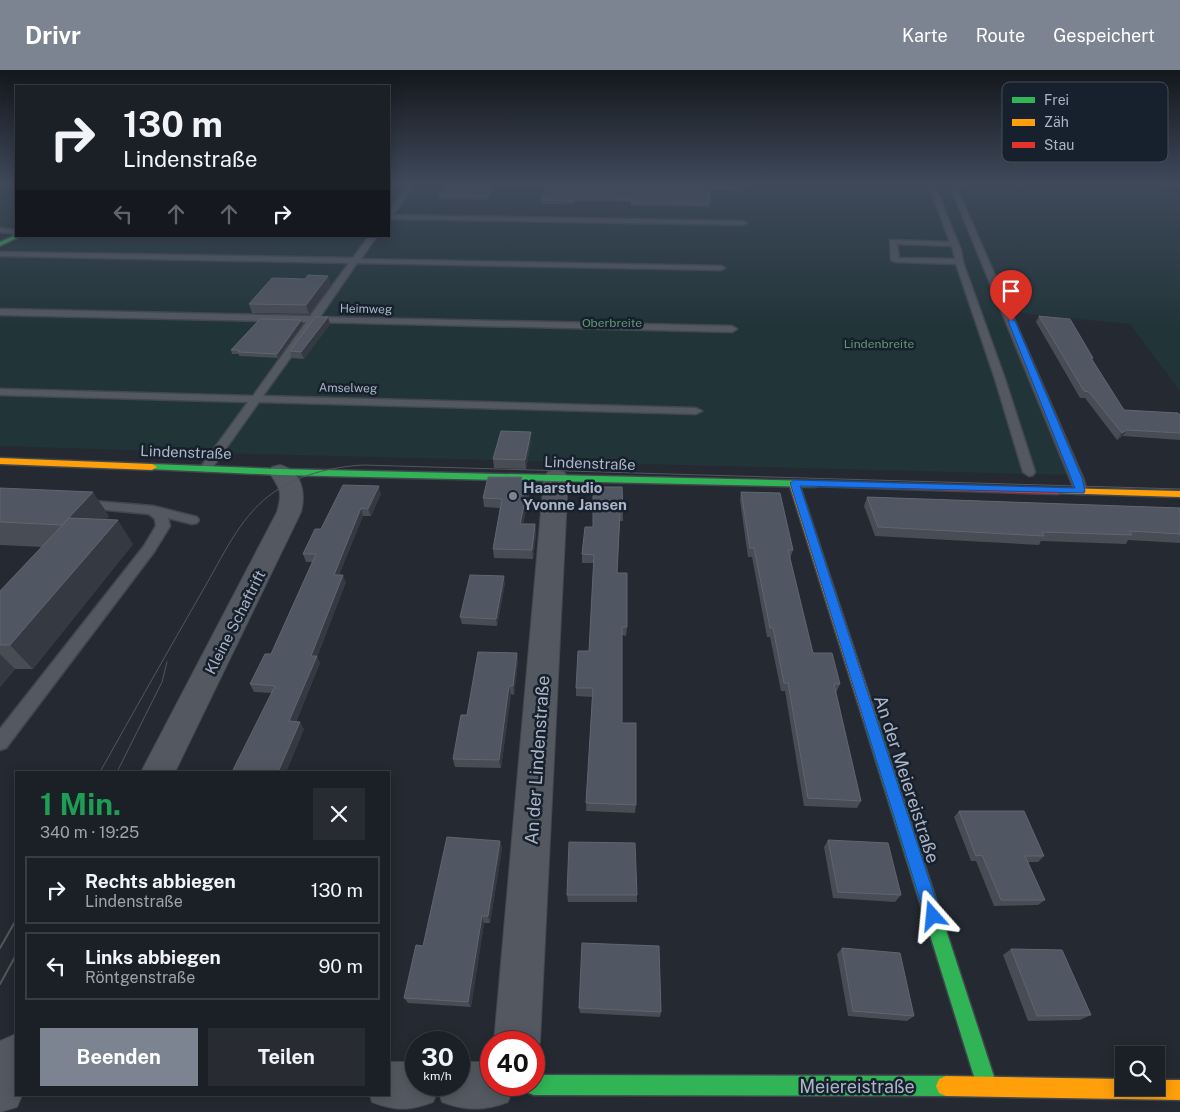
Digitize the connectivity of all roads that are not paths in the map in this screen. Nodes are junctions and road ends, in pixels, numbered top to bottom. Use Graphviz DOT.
graph roads {
  1 [pos="950,232"];
  2 [pos="973,232"];
  3 [pos="16,237"];
  4 [pos="372,237"];
  5 [pos="0,244"];
  6 [pos="954,244"];
  7 [pos="0,254"];
  8 [pos="355,261"];
  9 [pos="959,262"];
  10 [pos="721,268"];
  11 [pos="0,312"];
  12 [pos="314,320"];
  13 [pos="732,329"];
  14 [pos="0,392"];
  15 [pos="254,400"];
  16 [pos="696,410"];
  17 [pos="0,461"];
  18 [pos="206,468"];
  19 [pos="280,472"];
  20 [pos="1029,472"];
  21 [pos="556,477"];
  22 [pos="794,483"];
  23 [pos="1080,491"];
  24 [pos="1180,494"];
  25 [pos="67,503"];
  26 [pos="152,510"];
  27 [pos="192,520"];
  28 [pos="0,742"];
  29 [pos="159,771"];
  30 [pos="518,1031"];
  31 [pos="390,1085"];
  32 [pos="405,1085"];
  33 [pos="545,1085"];
  34 [pos="987,1086"];
  35 [pos="1180,1090"];
  1 -- 6 [label="lane"];
  2 -- 23 [label="lane"];
  3 -- 5 [label="street"];
  4 -- 8 [label="lane"];
  6 -- 9 [label="lane"];
  6 -- 9 [label="lane"];
  7 -- 8 [label="lane"];
  8 -- 10 [label="lane"];
  8 -- 12 [label="lane"];
  9 -- 20 [label="lane"];
  11 -- 12 [label="lane, Heimweg"];
  12 -- 13 [label="lane, Heimweg"];
  12 -- 15 [label="lane"];
  14 -- 15 [label="lane, Amselweg"];
  15 -- 16 [label="lane, Amselweg"];
  15 -- 18 [label="lane"];
  17 -- 18 [label="street, Lindenstraße"];
  18 -- 19 [label="street, Lindenstraße"];
  19 -- 21 [label="street, Lindenstraße"];
  19 -- 29 [label="street, Kleine Schaftrift"];
  21 -- 22 [label="street, Lindenstraße"];
  21 -- 30 [label="street, An der Lindenstraße"];
  22 -- 23 [label="street, Lindenstraße"];
  22 -- 34 [label="street, An der Meiereistraße"];
  23 -- 24 [label="street, Lindenstraße"];
  25 -- 26 [label="lane"];
  26 -- 27 [label="lane"];
  26 -- 28 [label="lane"];
  31 -- 32 [label="street"];
  33 -- 34 [label="street, Meiereistraße"];
  34 -- 35 [label="street, Meiereistraße"];
}
